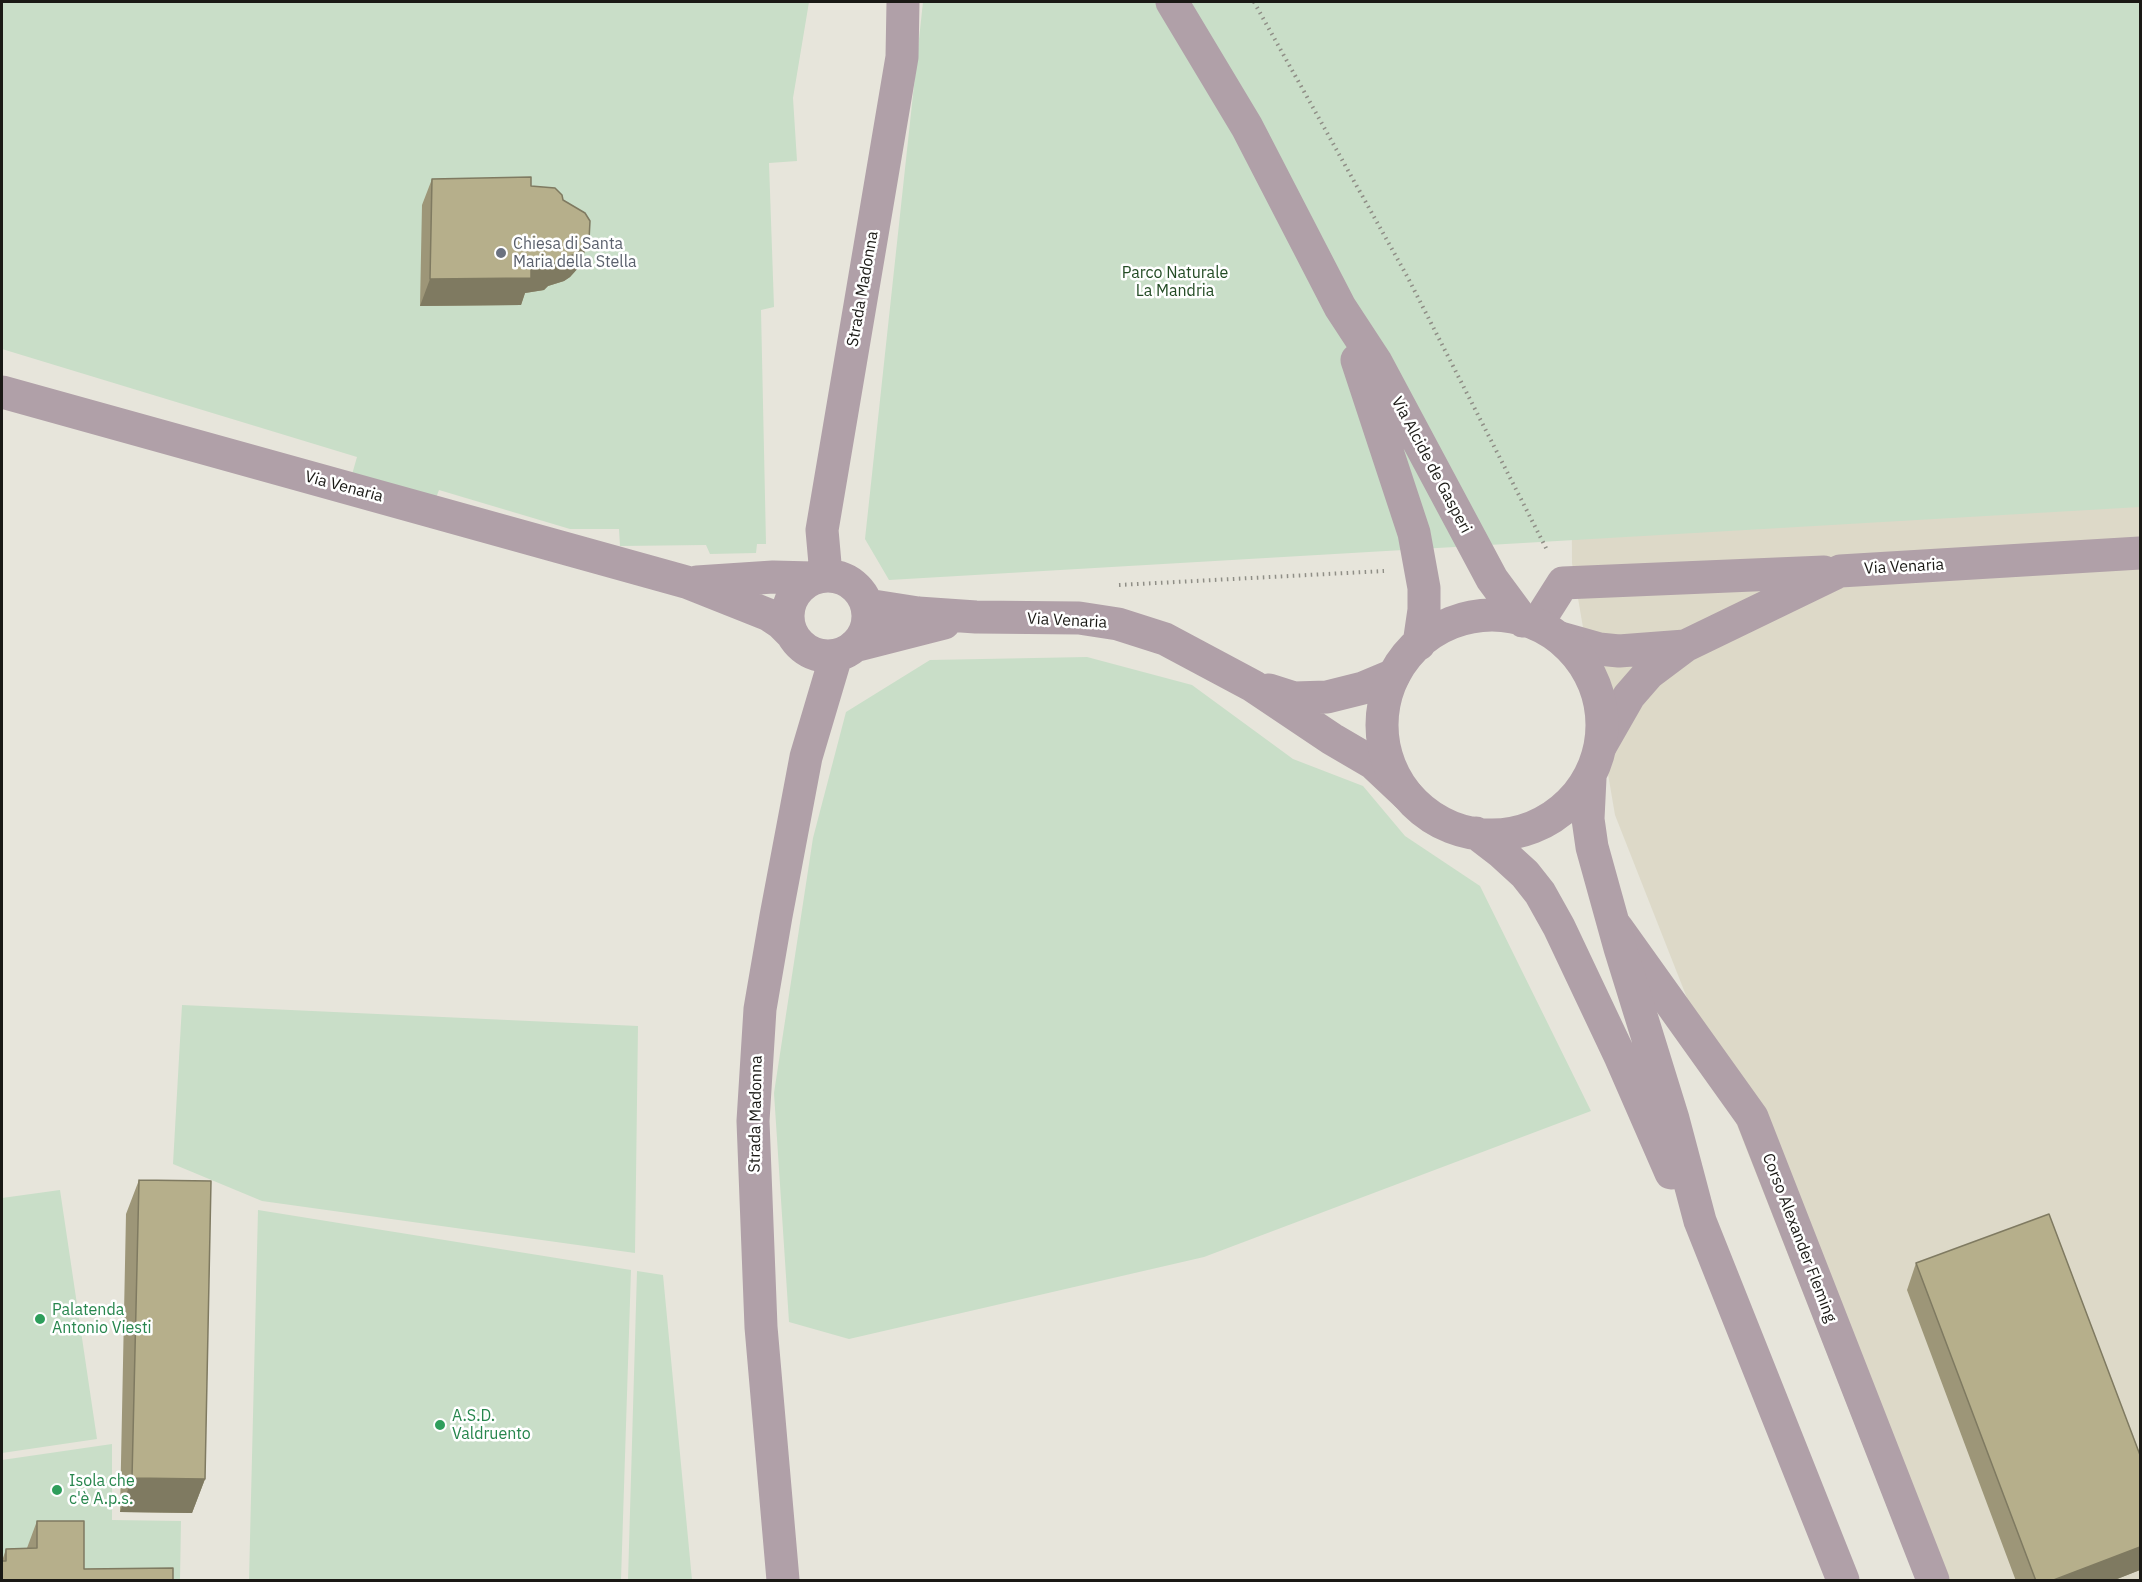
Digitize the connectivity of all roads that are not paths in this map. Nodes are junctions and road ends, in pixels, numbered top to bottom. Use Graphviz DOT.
graph roads {
  1 [pos="903,2"];
  2 [pos="1172,2"];
  3 [pos="1340,308"];
  4 [pos="2,392"];
  5 [pos="2140,553"];
  6 [pos="1840,571"];
  7 [pos="820,577"];
  8 [pos="686,582"];
  9 [pos="867,605"];
  10 [pos="976,617"];
  11 [pos="1540,628"];
  12 [pos="791,633"];
  13 [pos="1419,644"];
  14 [pos="1685,646"];
  15 [pos="845,651"];
  16 [pos="1394,675"];
  17 [pos="1253,686"];
  18 [pos="1601,746"];
  19 [pos="1590,777"];
  20 [pos="1407,795"];
  21 [pos="1476,833"];
  22 [pos="1614,924"];
  23 [pos="1700,1221"];
  24 [pos="783,1581"];
  25 [pos="1843,1581"];
  26 [pos="1933,1581"];
  1 -- 7 [label="street, Strada Madonna"];
  2 -- 3 [label="street, Via Alcide de Gasperi"];
  3 -- 11 [label="street, Via Alcide de Gasperi"];
  3 -- 13 [label="street, Via Alcide de Gasperi"];
  4 -- 8 [label="street, Via Venaria"];
  5 -- 6 [label="street, Via Venaria"];
  6 -- 11 [label="street"];
  6 -- 14 [label="street, Via Venaria"];
  7 -- 8 [label="street, Via Venaria"];
  7 -- 9 [label="street"];
  7 -- 12 [label="street"];
  8 -- 12 [label="street, Via Venaria"];
  9 -- 10 [label="street, Via Venaria"];
  9 -- 15 [label="street"];
  10 -- 15 [label="street, Via Venaria"];
  10 -- 17 [label="street, Via Venaria"];
  11 -- 13 [label="street, Via Venaria"];
  11 -- 14 [label="street, Via Venaria"];
  11 -- 18 [label="street, Via Alcide de Gasperi"];
  12 -- 15 [label="street"];
  13 -- 16 [label="street, Via Venaria"];
  14 -- 18 [label="street, Via Venaria"];
  15 -- 24 [label="street, Strada Madonna"];
  16 -- 17 [label="street, Via Venaria"];
  16 -- 20 [label="street, Via Venaria"];
  17 -- 20 [label="street, Via Venaria"];
  18 -- 19 [label="street"];
  19 -- 21 [label="street"];
  19 -- 22 [label="street, Corso Alexander Fleming"];
  20 -- 21 [label="street"];
  21 -- 23 [label="street, Corso Alexander Fleming"];
  22 -- 23 [label="street, Corso Alexander Fleming"];
  22 -- 26 [label="street, Corso Alexander Fleming"];
  23 -- 25 [label="street, Corso Alexander Fleming"];
}
